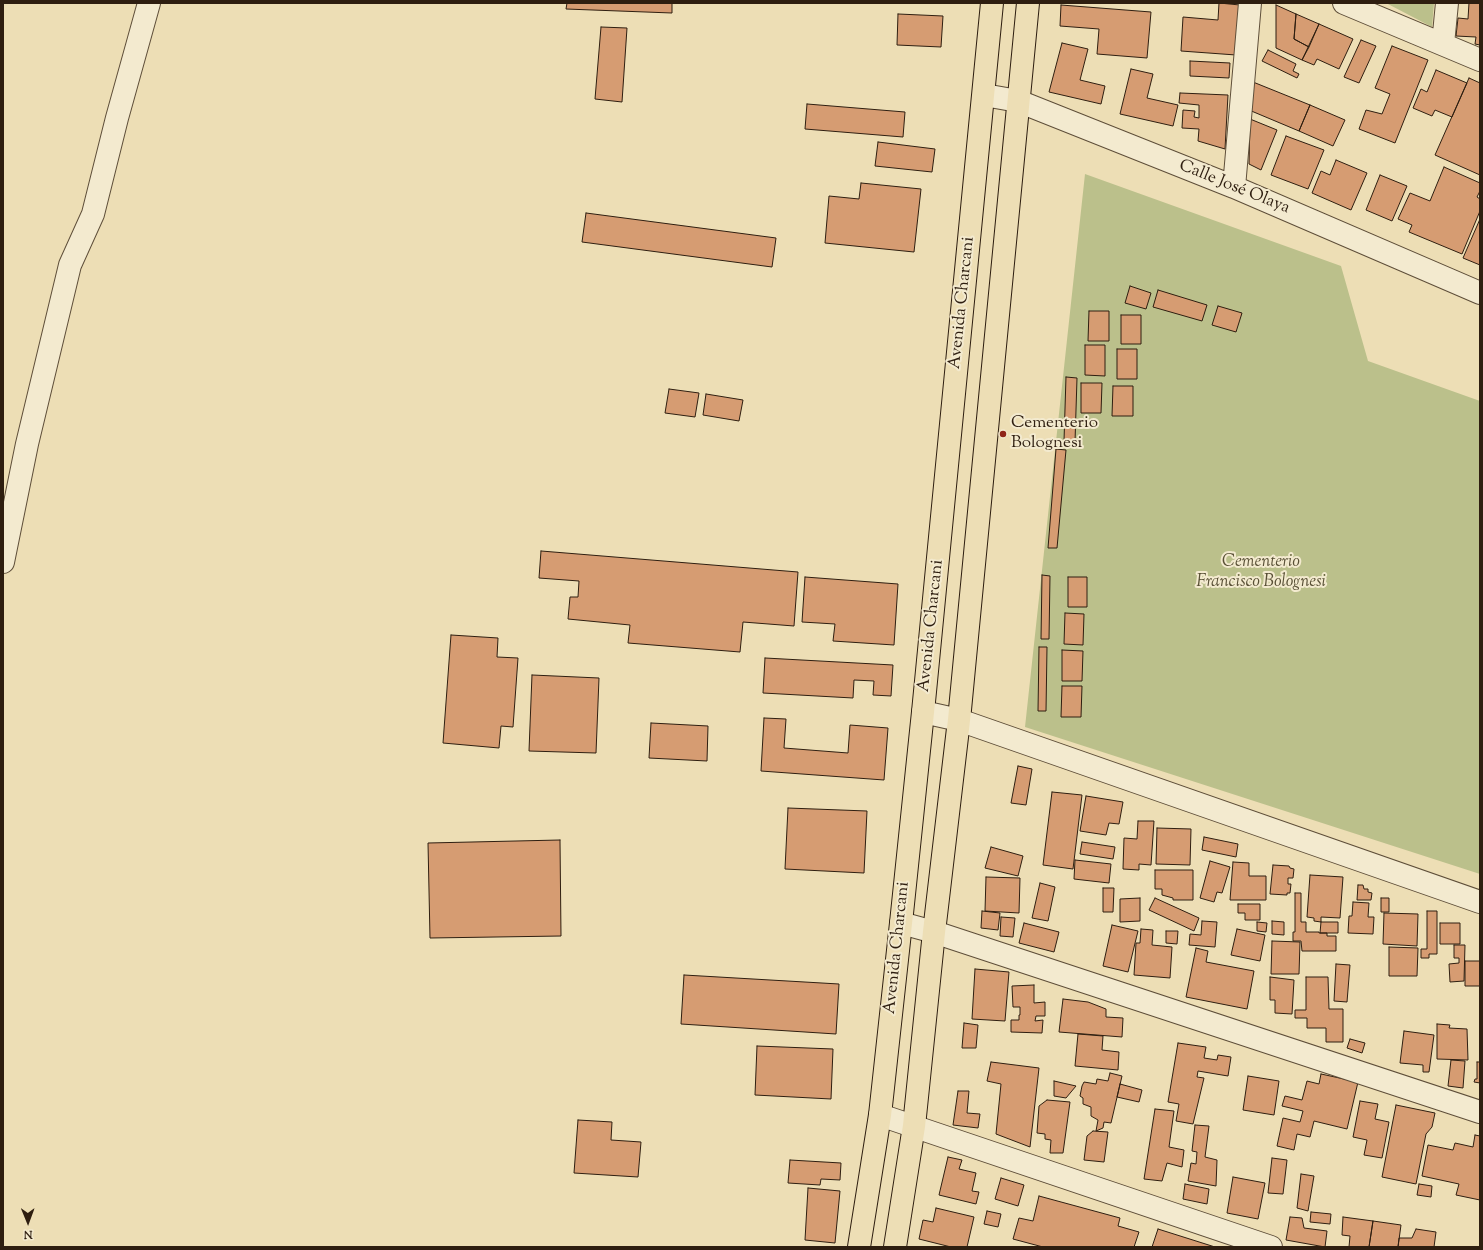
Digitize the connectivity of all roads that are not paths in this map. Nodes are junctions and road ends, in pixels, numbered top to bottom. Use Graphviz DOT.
graph roads {
  1 [pos="149,3"];
  2 [pos="992,3"];
  3 [pos="1028,3"];
  4 [pos="1250,3"];
  5 [pos="1344,3"];
  6 [pos="1447,3"];
  7 [pos="1443,44"];
  8 [pos="1480,60"];
  9 [pos="984,95"];
  10 [pos="1018,101"];
  11 [pos="1234,187"];
  12 [pos="1480,293"];
  13 [pos="3,562"];
  14 [pos="923,712"];
  15 [pos="959,720"];
  16 [pos="1480,902"];
  17 [pos="901,922"];
  18 [pos="934,932"];
  19 [pos="1480,1112"];
  20 [pos="880,1115"];
  21 [pos="914,1126"];
  22 [pos="859,1247"];
  23 [pos="895,1247"];
  24 [pos="1271,1247"];
  1 -- 13 [label="street"];
  2 -- 9 [label="main road, Avenida Charcani"];
  3 -- 10 [label="main road, Avenida Charcani"];
  4 -- 11 [label="street"];
  5 -- 7 [label="street"];
  6 -- 7 [label="street"];
  7 -- 8 [label="street"];
  9 -- 10 [label="street, Calle José Olaya"];
  9 -- 14 [label="main road, Avenida Charcani"];
  10 -- 11 [label="street, Calle José Olaya"];
  10 -- 15 [label="main road, Avenida Charcani"];
  11 -- 12 [label="street, Calle José Olaya"];
  14 -- 15 [label="street"];
  14 -- 17 [label="main road, Avenida Charcani"];
  15 -- 16 [label="street"];
  15 -- 18 [label="main road, Avenida Charcani"];
  17 -- 18 [label="street"];
  17 -- 20 [label="main road, Avenida Charcani"];
  18 -- 19 [label="street"];
  18 -- 21 [label="main road, Avenida Charcani"];
  20 -- 21 [label="street"];
  20 -- 22 [label="main road, Avenida Charcani"];
  21 -- 23 [label="main road, Avenida Charcani"];
  21 -- 24 [label="street"];
}
